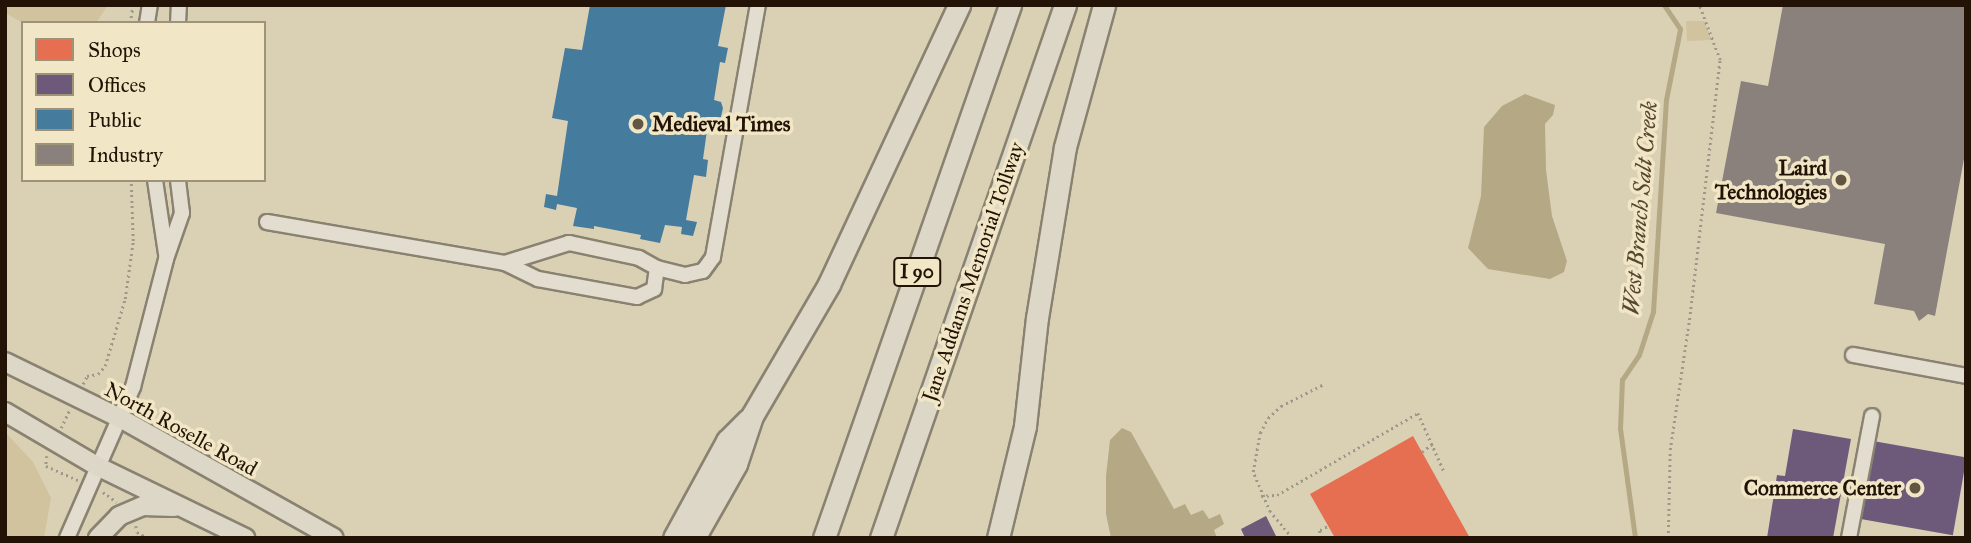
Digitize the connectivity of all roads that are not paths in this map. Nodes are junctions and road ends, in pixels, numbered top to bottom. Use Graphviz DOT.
graph roads {
  1 [pos="758,5"];
  2 [pos="959,5"];
  3 [pos="1010,5"];
  4 [pos="1065,5"];
  5 [pos="1104,5"];
  6 [pos="155,182"];
  7 [pos="178,182"];
  8 [pos="267,222"];
  9 [pos="166,259"];
  10 [pos="505,263"];
  11 [pos="657,268"];
  12 [pos="1853,355"];
  13 [pos="5,362"];
  14 [pos="1966,376"];
  15 [pos="5,412"];
  16 [pos="752,416"];
  17 [pos="1872,416"];
  18 [pos="120,418"];
  19 [pos="97,466"];
  20 [pos="181,507"];
  21 [pos="67,538"];
  22 [pos="98,538"];
  23 [pos="245,538"];
  24 [pos="334,538"];
  25 [pos="674,538"];
  26 [pos="694,538"];
  27 [pos="824,538"];
  28 [pos="881,538"];
  29 [pos="998,538"];
  30 [pos="1849,538"];
  1 -- 11 [label="street"];
  2 -- 16 [label="highway"];
  3 -- 27 [label="highway, I 90"];
  4 -- 28 [label="highway, Jane Addams Memorial Tollway / I 90"];
  5 -- 29 [label="highway"];
  6 -- 9 [label="street"];
  7 -- 9 [label="street"];
  8 -- 10 [label="street"];
  9 -- 18 [label="street"];
  10 -- 11 [label="street"];
  10 -- 11 [label="street"];
  12 -- 14 [label="street"];
  13 -- 18 [label="main road, North Roselle Road"];
  15 -- 19 [label="main road"];
  16 -- 25 [label="highway"];
  16 -- 26 [label="highway"];
  17 -- 30 [label="street"];
  18 -- 19 [label="street"];
  18 -- 24 [label="main road, North Roselle Road"];
  19 -- 20 [label="main road"];
  19 -- 21 [label="street"];
  20 -- 22 [label="main road"];
  20 -- 23 [label="main road"];
}
